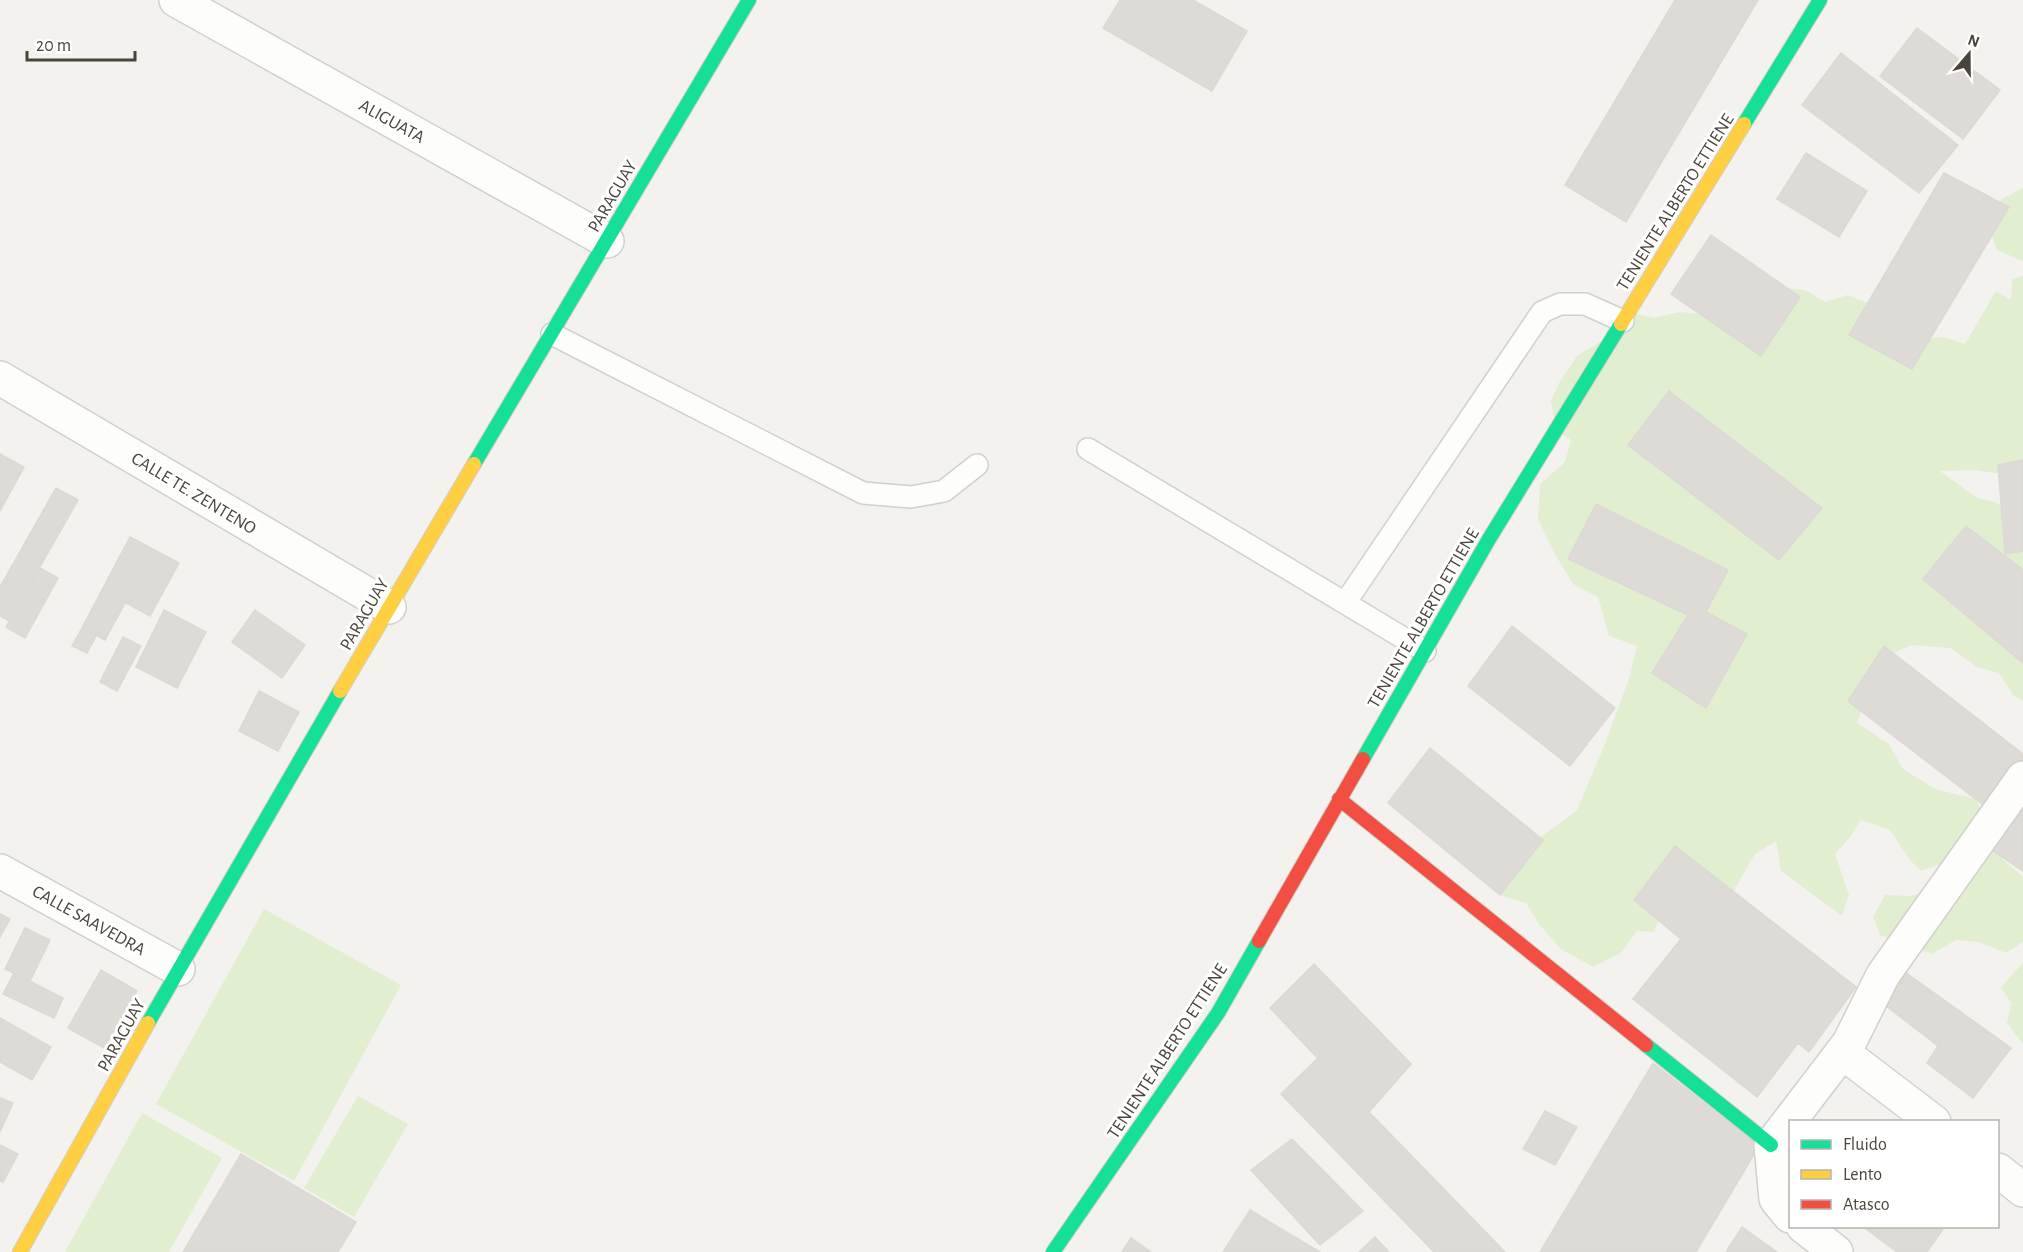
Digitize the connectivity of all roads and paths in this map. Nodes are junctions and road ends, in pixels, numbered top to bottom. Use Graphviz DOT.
graph roads {
  1 [pos="176,0"];
  2 [pos="749,0"];
  3 [pos="1820,0"];
  4 [pos="607,241"];
  5 [pos="1623,321"];
  6 [pos="552,334"];
  7 [pos="0,378"];
  8 [pos="1088,449"];
  9 [pos="977,465"];
  10 [pos="1345,603"];
  11 [pos="389,607"];
  12 [pos="1425,651"];
  13 [pos="2023,778"];
  14 [pos="1339,800"];
  15 [pos="0,871"];
  16 [pos="178,969"];
  17 [pos="1842,1052"];
  18 [pos="1790,1120"];
  19 [pos="1931,1120"];
  20 [pos="1789,1121"];
  21 [pos="1771,1145"];
  22 [pos="1999,1171"];
  23 [pos="2023,1190"];
  24 [pos="1789,1214"];
  25 [pos="1804,1228"];
  26 [pos="20,1252"];
  27 [pos="1053,1252"];
  28 [pos="1836,1252"];
  1 -- 4 [label="street, ALIGUATA"];
  2 -- 4 [label="street, PARAGUAY"];
  3 -- 5 [label="street, TENIENTE ALBERTO ETTIENE"];
  4 -- 6 [label="street, PARAGUAY"];
  5 -- 10 [label="lane"];
  5 -- 12 [label="street, TENIENTE ALBERTO ETTIENE"];
  6 -- 9 [label="lane"];
  6 -- 11 [label="street, PARAGUAY"];
  7 -- 11 [label="street, CALLE TE. ZENTENO"];
  8 -- 10 [label="lane"];
  10 -- 12 [label="lane"];
  11 -- 16 [label="street, PARAGUAY"];
  12 -- 14 [label="street, TENIENTE ALBERTO ETTIENE"];
  13 -- 17 [label="street"];
  14 -- 21 [label="street"];
  14 -- 27 [label="street, TENIENTE ALBERTO ETTIENE"];
  15 -- 16 [label="street, CALLE SAAVEDRA"];
  16 -- 26 [label="street, PARAGUAY"];
  17 -- 18 [label="street"];
  17 -- 19 [label="street"];
  20 -- 21 [label="street"];
  21 -- 24 [label="street"];
  22 -- 23 [label="street"];
  25 -- 28 [label="street"];
}
